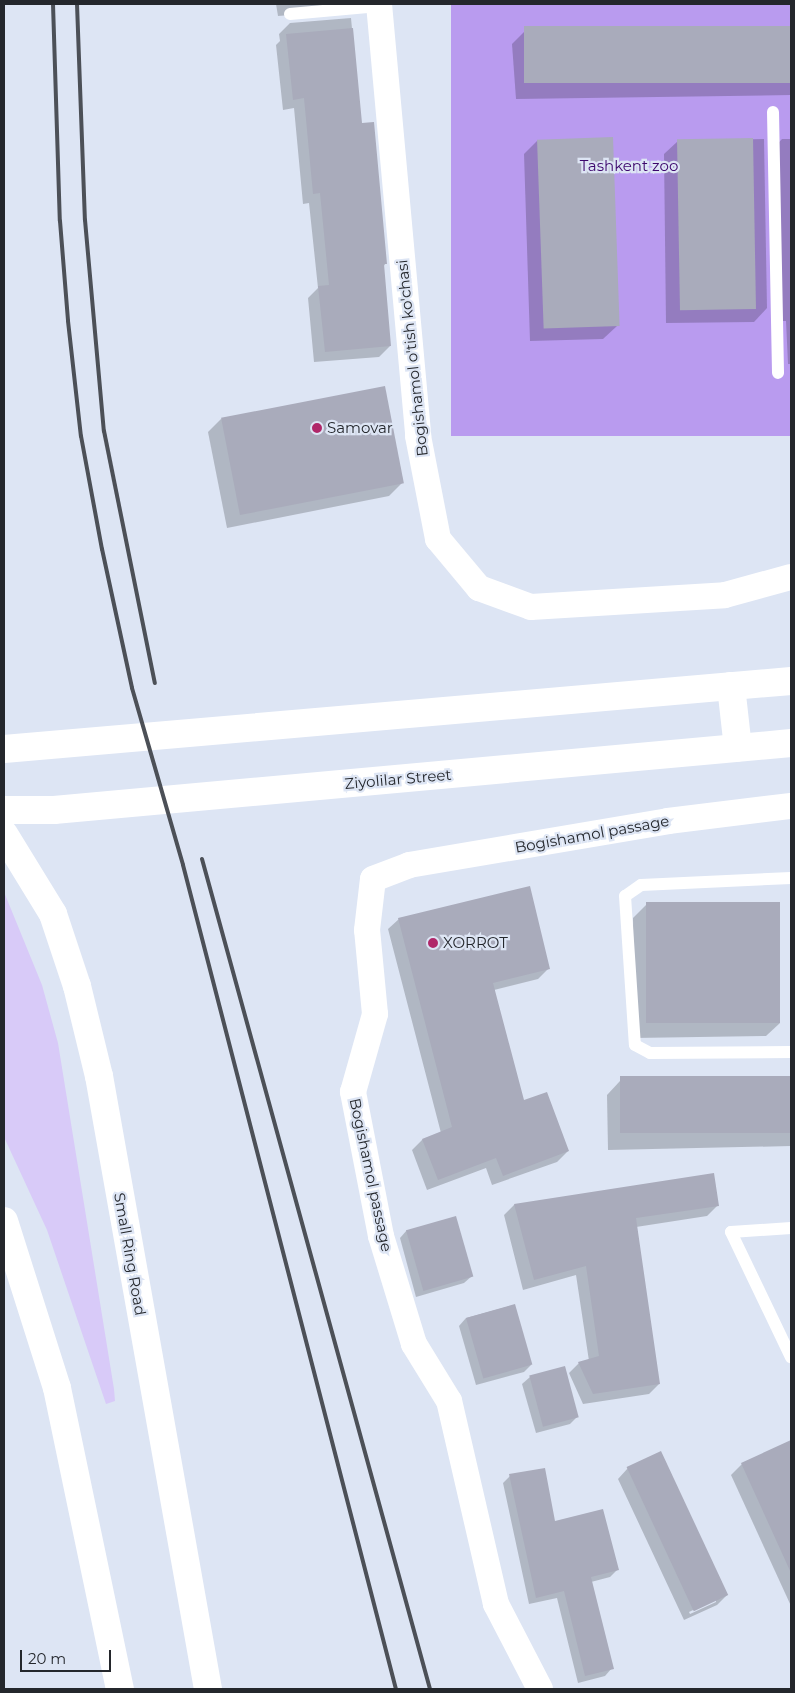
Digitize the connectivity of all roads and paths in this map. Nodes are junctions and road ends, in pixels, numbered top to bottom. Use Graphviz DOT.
graph roads {
  1 [pos="379,5"];
  2 [pos="290,14"];
  3 [pos="773,112"];
  4 [pos="778,373"];
  5 [pos="791,577"];
  6 [pos="791,681"];
  7 [pos="731,686"];
  8 [pos="791,742"];
  9 [pos="738,748"];
  10 [pos="4,749"];
  11 [pos="791,806"];
  12 [pos="4,810"];
  13 [pos="4,834"];
  14 [pos="791,878"];
  15 [pos="791,1052"];
  16 [pos="4,1221"];
  17 [pos="791,1228"];
  18 [pos="791,1357"];
  19 [pos="120,1689"];
  20 [pos="208,1689"];
  21 [pos="540,1689"];
  1 -- 2 [label="lane"];
  1 -- 5 [label="street, Bogishamol o'tish ko'chasi"];
  3 -- 4 [label="lane"];
  6 -- 7 [label="main road"];
  7 -- 9 [label="main road"];
  7 -- 10 [label="main road"];
  8 -- 9 [label="main road, Ziyolilar Street"];
  9 -- 12 [label="main road, Ziyolilar Street"];
  11 -- 21 [label="street, Bogishamol passage"];
  13 -- 20 [label="main road, Small Ring Road"];
  14 -- 15 [label="lane"];
  16 -- 19 [label="main road"];
  17 -- 18 [label="lane"];
}
